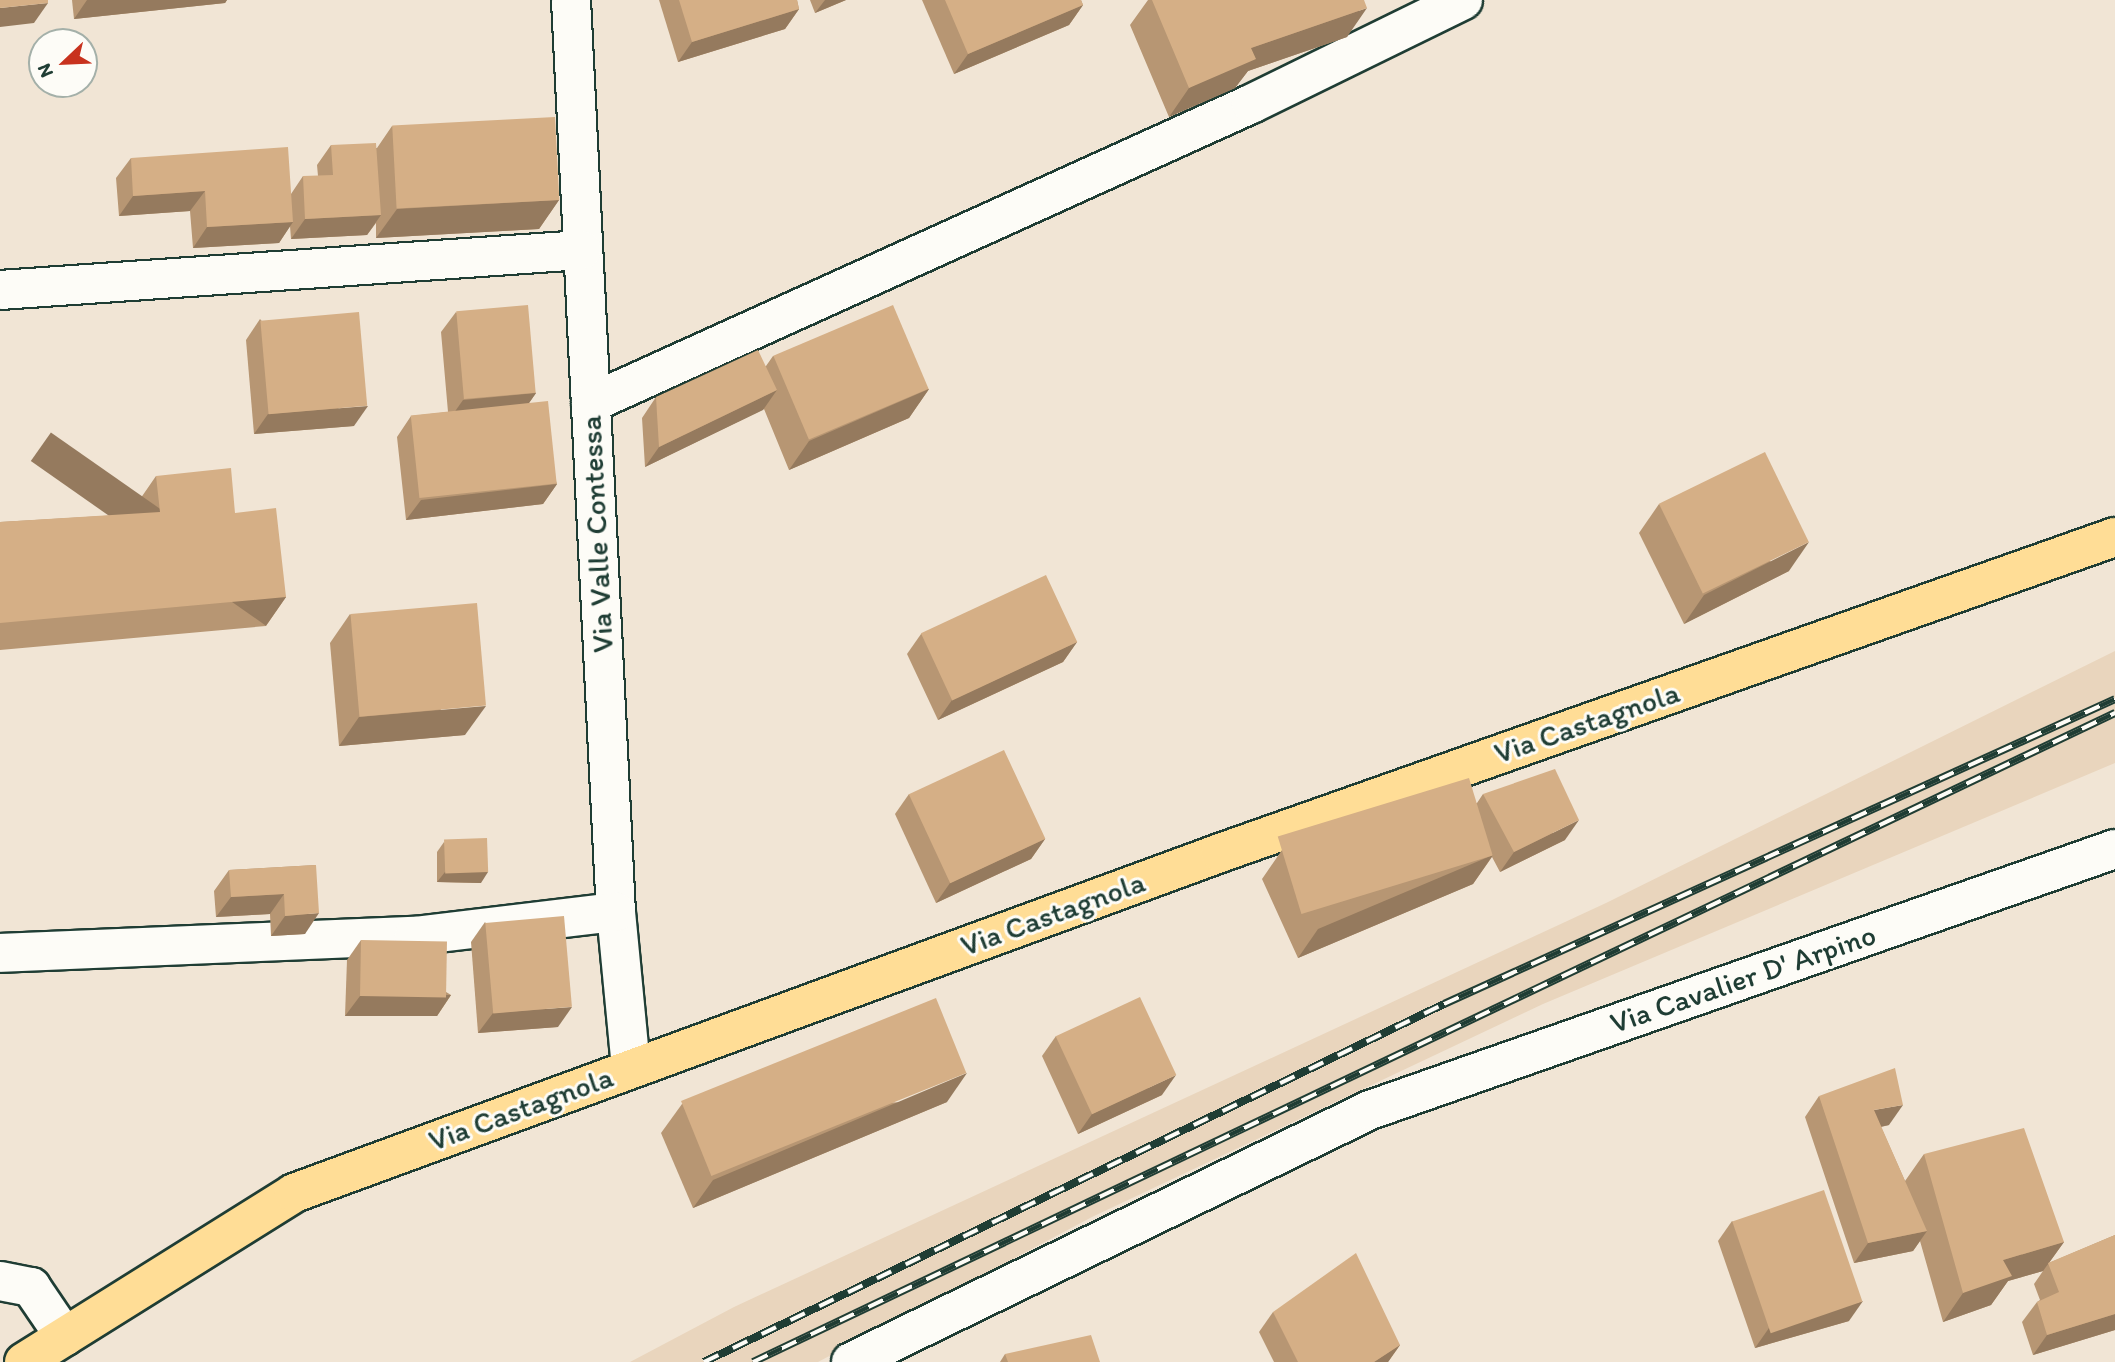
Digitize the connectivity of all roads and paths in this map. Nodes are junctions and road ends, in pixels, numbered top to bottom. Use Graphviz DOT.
graph roads {
  1 [pos="570,0"];
  2 [pos="1463,0"];
  3 [pos="582,250"];
  4 [pos="0,290"];
  5 [pos="591,403"];
  6 [pos="2115,537"];
  7 [pos="2115,849"];
  8 [pos="617,912"];
  9 [pos="0,953"];
  10 [pos="631,1068"];
  11 [pos="0,1282"];
  12 [pos="65,1336"];
  13 [pos="24,1362"];
  14 [pos="851,1362"];
  1 -- 3 [label="street, Via Valle Contessa"];
  2 -- 5 [label="street"];
  3 -- 4 [label="street"];
  3 -- 5 [label="street, Via Valle Contessa"];
  5 -- 8 [label="street, Via Valle Contessa"];
  6 -- 10 [label="main road, Via Castagnola"];
  7 -- 14 [label="street, Via Cavalier D' Arpino"];
  8 -- 9 [label="street"];
  8 -- 10 [label="street, Via Valle Contessa"];
  10 -- 12 [label="main road, Via Castagnola"];
  11 -- 12 [label="street"];
  12 -- 13 [label="main road, Via Castagnola"];
}
